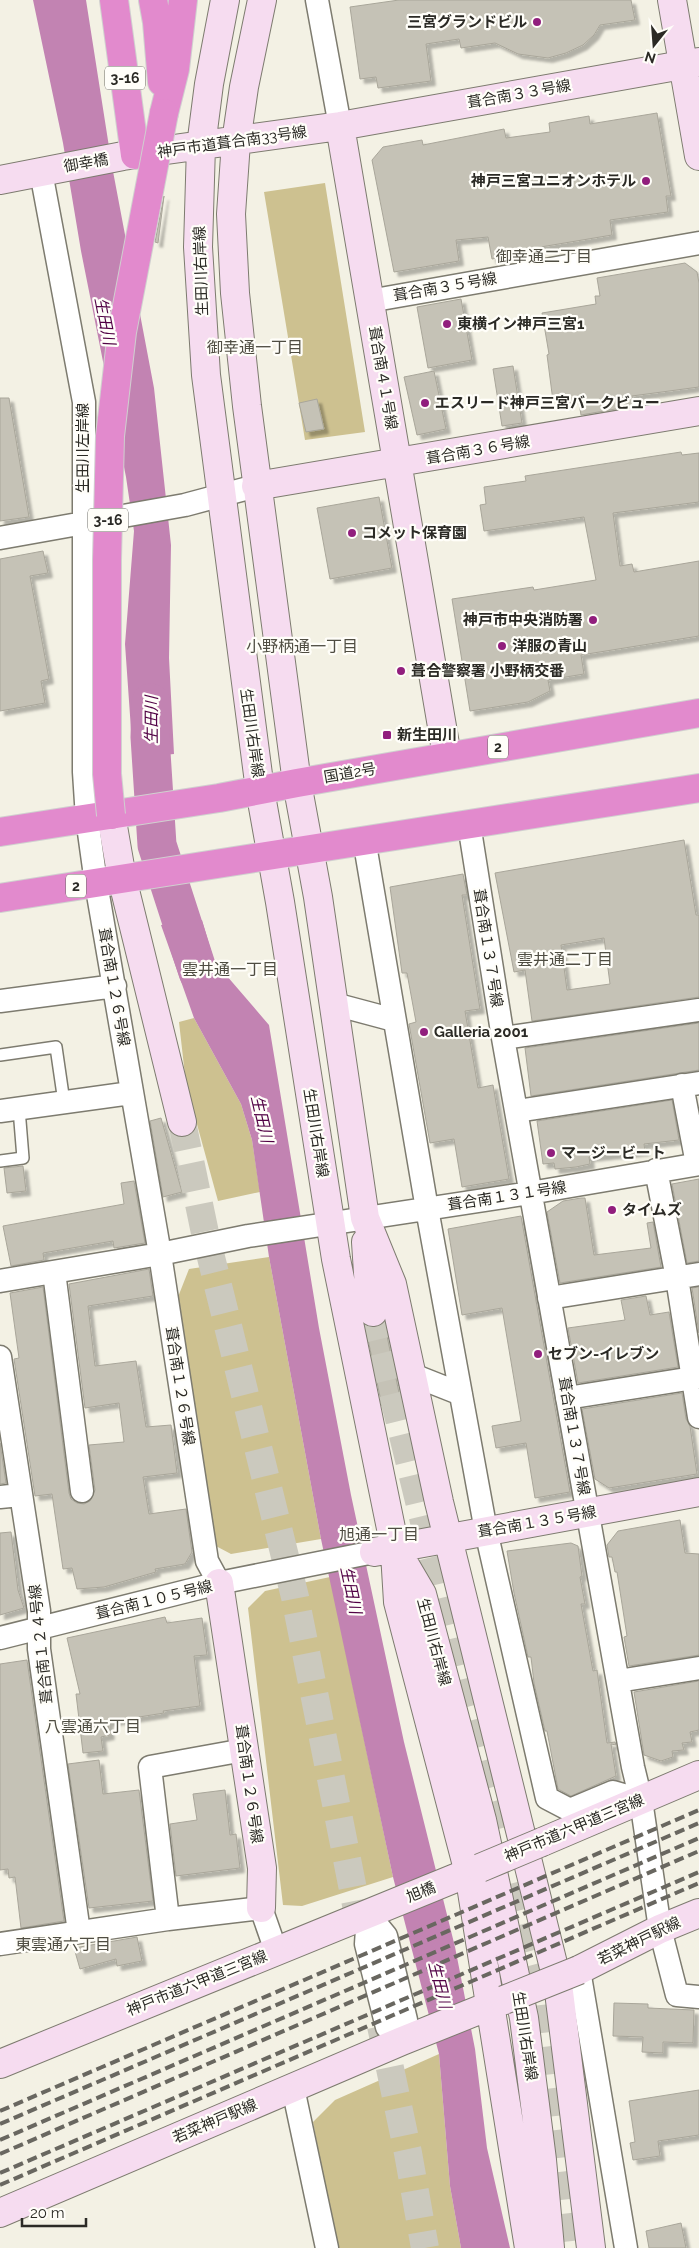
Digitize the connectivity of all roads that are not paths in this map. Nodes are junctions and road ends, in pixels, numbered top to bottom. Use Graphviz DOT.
graph roads {
  1 [pos="114,0"];
  2 [pos="153,0"];
  3 [pos="183,0"];
  4 [pos="225,0"];
  5 [pos="262,0"];
  6 [pos="318,0"];
  7 [pos="672,0"];
  8 [pos="691,64"];
  9 [pos="164,114"];
  10 [pos="340,126"];
  11 [pos="236,142"];
  12 [pos="201,146"];
  13 [pos="129,156"];
  14 [pos="699,156"];
  15 [pos="45,171"];
  16 [pos="0,180"];
  17 [pos="699,243"];
  18 [pos="369,301"];
  19 [pos="699,411"];
  20 [pos="398,464"];
  21 [pos="256,486"];
  22 [pos="220,494"];
  23 [pos="83,523"];
  24 [pos="0,538"];
  25 [pos="699,713"];
  26 [pos="447,756"];
  27 [pos="297,783"];
  28 [pos="699,788"];
  29 [pos="260,790"];
  30 [pos="99,817"];
  31 [pos="469,824"];
  32 [pos="0,832"];
  33 [pos="364,839"];
  34 [pos="308,849"];
  35 [pos="272,855"];
  36 [pos="109,880"];
  37 [pos="0,898"];
  38 [pos="115,986"];
  39 [pos="0,1001"];
  40 [pos="334,1004"];
  41 [pos="699,1010"];
  42 [pos="394,1020"];
  43 [pos="503,1038"];
  44 [pos="0,1055"];
  45 [pos="691,1084"];
  46 [pos="131,1093"];
  47 [pos="64,1102"];
  48 [pos="9,1110"];
  49 [pos="516,1111"];
  50 [pos="182,1122"];
  51 [pos="0,1161"];
  52 [pos="698,1164"];
  53 [pos="656,1170"];
  54 [pos="530,1193"];
  55 [pos="427,1209"];
  56 [pos="365,1218"];
  57 [pos="322,1225"];
  58 [pos="160,1254"];
  59 [pos="54,1272"];
  60 [pos="699,1274"];
  61 [pos="677,1278"];
  62 [pos="0,1281"];
  63 [pos="549,1298"];
  64 [pos="373,1312"];
  65 [pos="0,1357"];
  66 [pos="412,1375"];
  67 [pos="696,1377"];
  68 [pos="461,1394"];
  69 [pos="567,1398"];
  70 [pos="699,1417"];
  71 [pos="82,1491"];
  72 [pos="699,1492"];
  73 [pos="10,1496"];
  74 [pos="589,1513"];
  75 [pos="486,1531"];
  76 [pos="449,1538"];
  77 [pos="385,1550"];
  78 [pos="219,1583"];
  79 [pos="39,1628"];
  80 [pos="0,1638"];
  81 [pos="699,1668"];
  82 [pos="618,1681"];
  83 [pos="244,1750"];
  84 [pos="699,1775"];
  85 [pos="641,1800"];
  86 [pos="466,1874"];
  87 [pos="393,1903"];
  88 [pos="261,1908"];
  89 [pos="699,1912"];
  90 [pos="368,1914"];
  91 [pos="168,1919"];
  92 [pos="660,1929"];
  93 [pos="79,1932"];
  94 [pos="0,1944"];
  95 [pos="276,1951"];
  96 [pos="579,1970"];
  97 [pos="699,1997"];
  98 [pos="488,2006"];
  99 [pos="402,2041"];
  100 [pos="0,2064"];
  101 [pos="293,2088"];
  102 [pos="0,2213"];
  103 [pos="326,2248"];
  104 [pos="529,2248"];
  105 [pos="550,2248"];
  106 [pos="591,2248"];
  107 [pos="626,2248"];
  1 -- 13 [label="highway, 3-16"];
  2 -- 9 [label="highway, 3-16"];
  3 -- 9 [label="highway, 3-16"];
  4 -- 12 [label="street, 生田川右岸線"];
  5 -- 11 [label="street"];
  6 -- 10 [label="street, 葺合南４１号線"];
  7 -- 8 [label="street"];
  8 -- 10 [label="street, 葺合南３３号線"];
  8 -- 14 [label="street"];
  9 -- 30 [label="highway, 3-16, bridge"];
  10 -- 11 [label="street, 神戸市道葺合南33号線"];
  10 -- 18 [label="street, 葺合南４１号線"];
  11 -- 12 [label="street, 神戸市道葺合南33号線"];
  11 -- 21 [label="street"];
  12 -- 13 [label="street, 神戸市道葺合南33号線"];
  12 -- 22 [label="street, 生田川右岸線"];
  13 -- 15 [label="street, 御幸橋"];
  15 -- 16 [label="street, 御幸橋"];
  15 -- 23 [label="street, 生田川左岸線"];
  17 -- 18 [label="street, 葺合南３５号線"];
  18 -- 20 [label="street, 葺合南４１号線"];
  19 -- 20 [label="street, 葺合南３６号線"];
  20 -- 21 [label="street, 葺合南３６号線"];
  20 -- 26 [label="street, 葺合南４１号線"];
  21 -- 22 [label="street"];
  21 -- 27 [label="street"];
  22 -- 23 [label="street"];
  22 -- 29 [label="street, 生田川右岸線"];
  23 -- 24 [label="street"];
  23 -- 30 [label="street, 生田川左岸線"];
  25 -- 26 [label="highway, 国道2号 / 2"];
  26 -- 27 [label="highway, 国道2号 / 2"];
  27 -- 29 [label="highway, 国道2号 / 2"];
  27 -- 34 [label="street"];
  28 -- 31 [label="highway, 2"];
  29 -- 30 [label="highway, 国道2号 / 2"];
  29 -- 35 [label="street, 生田川右岸線"];
  30 -- 32 [label="highway, 国道2号 / 2"];
  30 -- 36 [label="street"];
  31 -- 33 [label="highway, 2"];
  31 -- 43 [label="street, 葺合南１３７号線"];
  33 -- 34 [label="highway, 2"];
  33 -- 42 [label="street"];
  34 -- 35 [label="highway, 2"];
  34 -- 40 [label="street"];
  35 -- 36 [label="highway, 2"];
  35 -- 57 [label="street, 生田川右岸線"];
  36 -- 37 [label="highway, 2"];
  36 -- 38 [label="street, 葺合南１２６号線"];
  36 -- 50 [label="street"];
  38 -- 39 [label="street"];
  38 -- 46 [label="street, 葺合南１２６号線"];
  40 -- 42 [label="street"];
  40 -- 56 [label="street"];
  41 -- 43 [label="street"];
  42 -- 55 [label="street"];
  43 -- 49 [label="street, 葺合南１３７号線"];
  44 -- 47 [label="lane"];
  45 -- 49 [label="street"];
  45 -- 52 [label="street"];
  46 -- 47 [label="street"];
  46 -- 58 [label="street, 葺合南１２６号線"];
  47 -- 48 [label="street"];
  48 -- 51 [label="lane"];
  49 -- 54 [label="street, 葺合南１３７号線"];
  52 -- 53 [label="street, 葺合南１３１号線"];
  53 -- 54 [label="street, 葺合南１３１号線"];
  53 -- 61 [label="street"];
  54 -- 55 [label="street, 葺合南１３１号線"];
  54 -- 63 [label="street, 葺合南１３７号線"];
  55 -- 56 [label="street, 葺合南１３１号線"];
  55 -- 68 [label="street"];
  56 -- 57 [label="street, 葺合南１３１号線"];
  56 -- 64 [label="street"];
  56 -- 66 [label="street"];
  57 -- 58 [label="street, 葺合南１３１号線"];
  57 -- 77 [label="street, 生田川右岸線"];
  58 -- 59 [label="street, 葺合南１３１号線"];
  58 -- 78 [label="street, 葺合南１２６号線"];
  59 -- 62 [label="street, 葺合南１３１号線"];
  59 -- 71 [label="street"];
  60 -- 61 [label="street"];
  61 -- 63 [label="street"];
  61 -- 67 [label="street"];
  63 -- 69 [label="street, 葺合南１３７号線"];
  65 -- 73 [label="street, 葺合南１２４号線"];
  66 -- 68 [label="street"];
  66 -- 76 [label="street"];
  67 -- 69 [label="street"];
  67 -- 70 [label="street"];
  68 -- 75 [label="street"];
  69 -- 74 [label="street, 葺合南１３７号線"];
  72 -- 74 [label="street, 葺合南１３５号線"];
  73 -- 79 [label="street, 葺合南１２４号線"];
  74 -- 75 [label="street, 葺合南１３５号線"];
  74 -- 82 [label="street, 葺合南１３７号線"];
  75 -- 76 [label="street, 葺合南１３５号線"];
  75 -- 85 [label="street"];
  76 -- 77 [label="street, 葺合南１３５号線"];
  76 -- 106 [label="street"];
  77 -- 78 [label="street, 葺合南１０５号線"];
  77 -- 86 [label="street"];
  77 -- 105 [label="street, 生田川右岸線"];
  78 -- 79 [label="street, 葺合南１０５号線"];
  78 -- 83 [label="street, 葺合南１２６号線"];
  79 -- 80 [label="street, 葺合南１０５号線"];
  79 -- 93 [label="street, 葺合南１２４号線"];
  81 -- 82 [label="street"];
  82 -- 85 [label="street, 葺合南１３７号線"];
  83 -- 88 [label="street, 葺合南１２６号線"];
  83 -- 91 [label="street"];
  84 -- 85 [label="street, 神戸市道六甲道三宮線"];
  85 -- 86 [label="street, 神戸市道六甲道三宮線, bridge"];
  85 -- 92 [label="street, 葺合南１３７号線"];
  86 -- 87 [label="street, 旭橋"];
  86 -- 98 [label="street"];
  87 -- 90 [label="street, 神戸市道六甲道三宮線"];
  88 -- 91 [label="street"];
  88 -- 95 [label="street, 葺合南１２６号線"];
  89 -- 92 [label="street, 若菜神戸駅線"];
  90 -- 95 [label="street, 神戸市道六甲道三宮線"];
  90 -- 99 [label="street"];
  91 -- 93 [label="street"];
  92 -- 96 [label="street, 若菜神戸駅線"];
  92 -- 97 [label="street, 葺合南１３７号線"];
  93 -- 94 [label="street"];
  95 -- 100 [label="street, 神戸市道六甲道三宮線"];
  96 -- 98 [label="street, 若菜神戸駅線, bridge"];
  96 -- 107 [label="street"];
  98 -- 99 [label="street, 若菜神戸駅線"];
  98 -- 104 [label="street"];
  99 -- 101 [label="street, 若菜神戸駅線"];
  101 -- 102 [label="street, 若菜神戸駅線"];
  101 -- 103 [label="street"];
}
